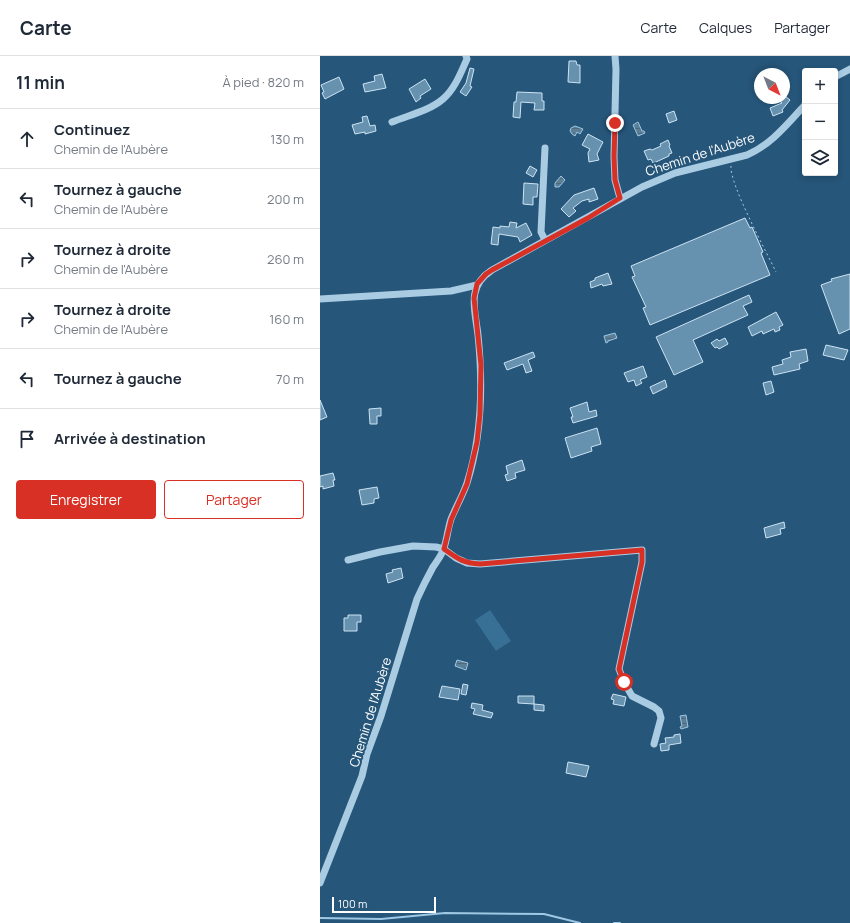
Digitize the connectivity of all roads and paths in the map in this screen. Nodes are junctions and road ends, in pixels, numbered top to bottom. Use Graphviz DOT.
graph roads {
  1 [pos="466,56"];
  2 [pos="615,56"];
  3 [pos="850,68"];
  4 [pos="838,75"];
  5 [pos="802,108"];
  6 [pos="392,122"];
  7 [pos="545,148"];
  8 [pos="734,158"];
  9 [pos="620,198"];
  10 [pos="545,240"];
  11 [pos="776,272"];
  12 [pos="477,284"];
  13 [pos="320,300"];
  14 [pos="444,549"];
  15 [pos="348,560"];
  16 [pos="654,744"];
  17 [pos="320,883"];
  1 -- 6 [label="street"];
  2 -- 9 [label="street"];
  3 -- 4 [label="street"];
  5 -- 8 [label="street, Chemin de l'Aubère"];
  7 -- 10 [label="street"];
  8 -- 9 [label="street, Chemin de l'Aubère"];
  8 -- 11 [label="path"];
  9 -- 10 [label="street, Chemin de l'Aubère"];
  10 -- 12 [label="street, Chemin de l'Aubère"];
  12 -- 13 [label="street"];
  12 -- 14 [label="street, Chemin de l'Aubère"];
  14 -- 15 [label="street"];
  14 -- 16 [label="street"];
  14 -- 17 [label="street, Chemin de l'Aubère"];
}
